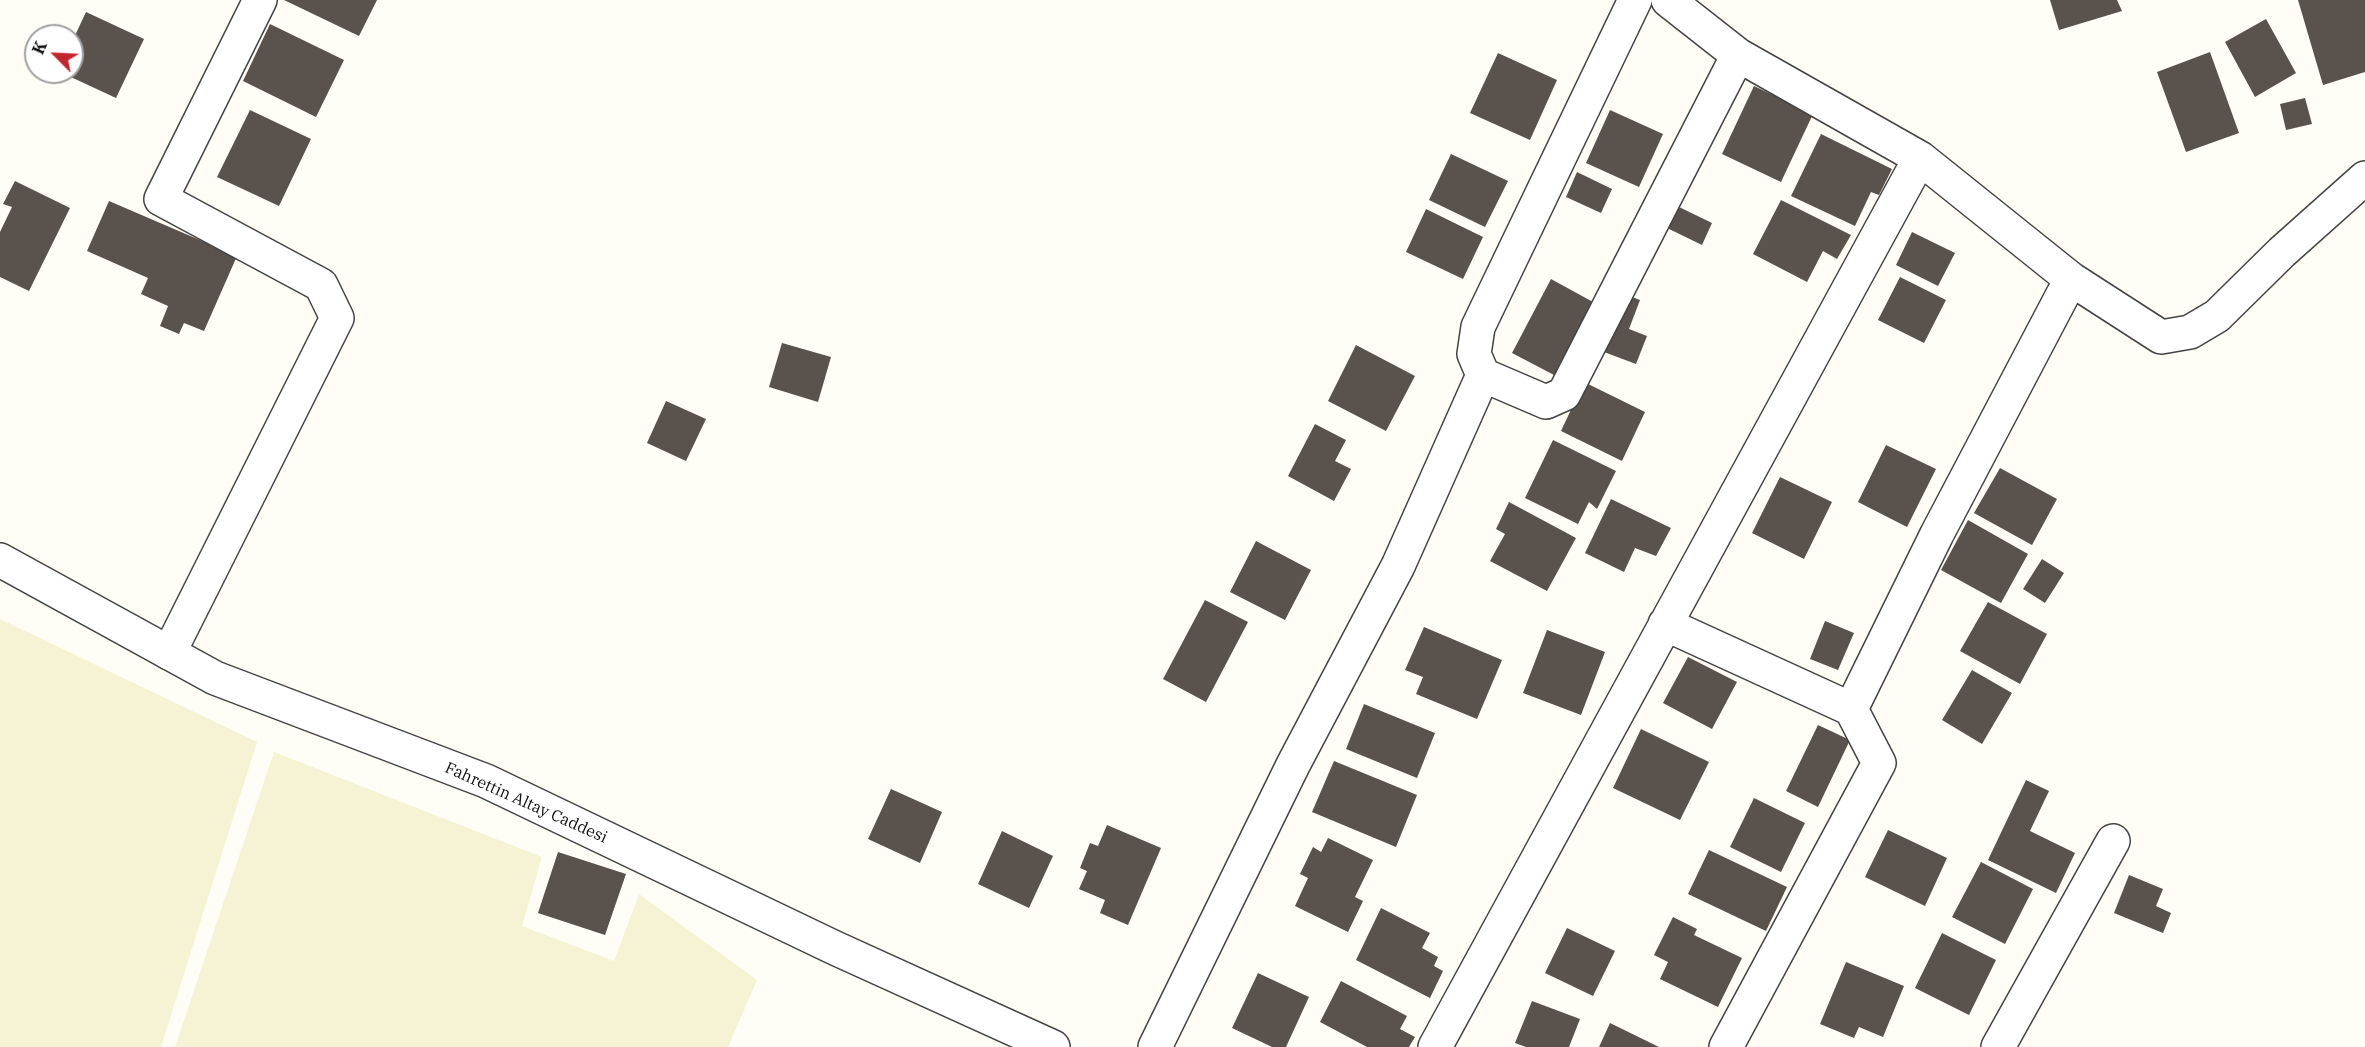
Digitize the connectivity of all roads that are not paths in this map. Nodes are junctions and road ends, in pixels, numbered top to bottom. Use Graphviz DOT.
graph roads {
  1 [pos="260,0"];
  2 [pos="1635,0"];
  3 [pos="1668,0"];
  4 [pos="1738,55"];
  5 [pos="1920,158"];
  6 [pos="2365,178"];
  7 [pos="2071,279"];
  8 [pos="1482,375"];
  9 [pos="0,560"];
  10 [pos="1665,624"];
  11 [pos="169,653"];
  12 [pos="1851,709"];
  13 [pos="2113,841"];
  14 [pos="1053,1047"];
  15 [pos="1155,1047"];
  16 [pos="1435,1047"];
  17 [pos="1726,1047"];
  18 [pos="1998,1047"];
  1 -- 11 [label="street"];
  2 -- 8 [label="street"];
  3 -- 4 [label="street"];
  4 -- 5 [label="street"];
  4 -- 8 [label="street"];
  5 -- 7 [label="street"];
  5 -- 10 [label="street"];
  6 -- 7 [label="street"];
  7 -- 12 [label="street"];
  8 -- 15 [label="street"];
  9 -- 11 [label="street, Fahrettin Altay Caddesi"];
  10 -- 12 [label="street"];
  10 -- 16 [label="street"];
  11 -- 14 [label="street, Fahrettin Altay Caddesi"];
  12 -- 17 [label="street"];
  13 -- 18 [label="street"];
}
